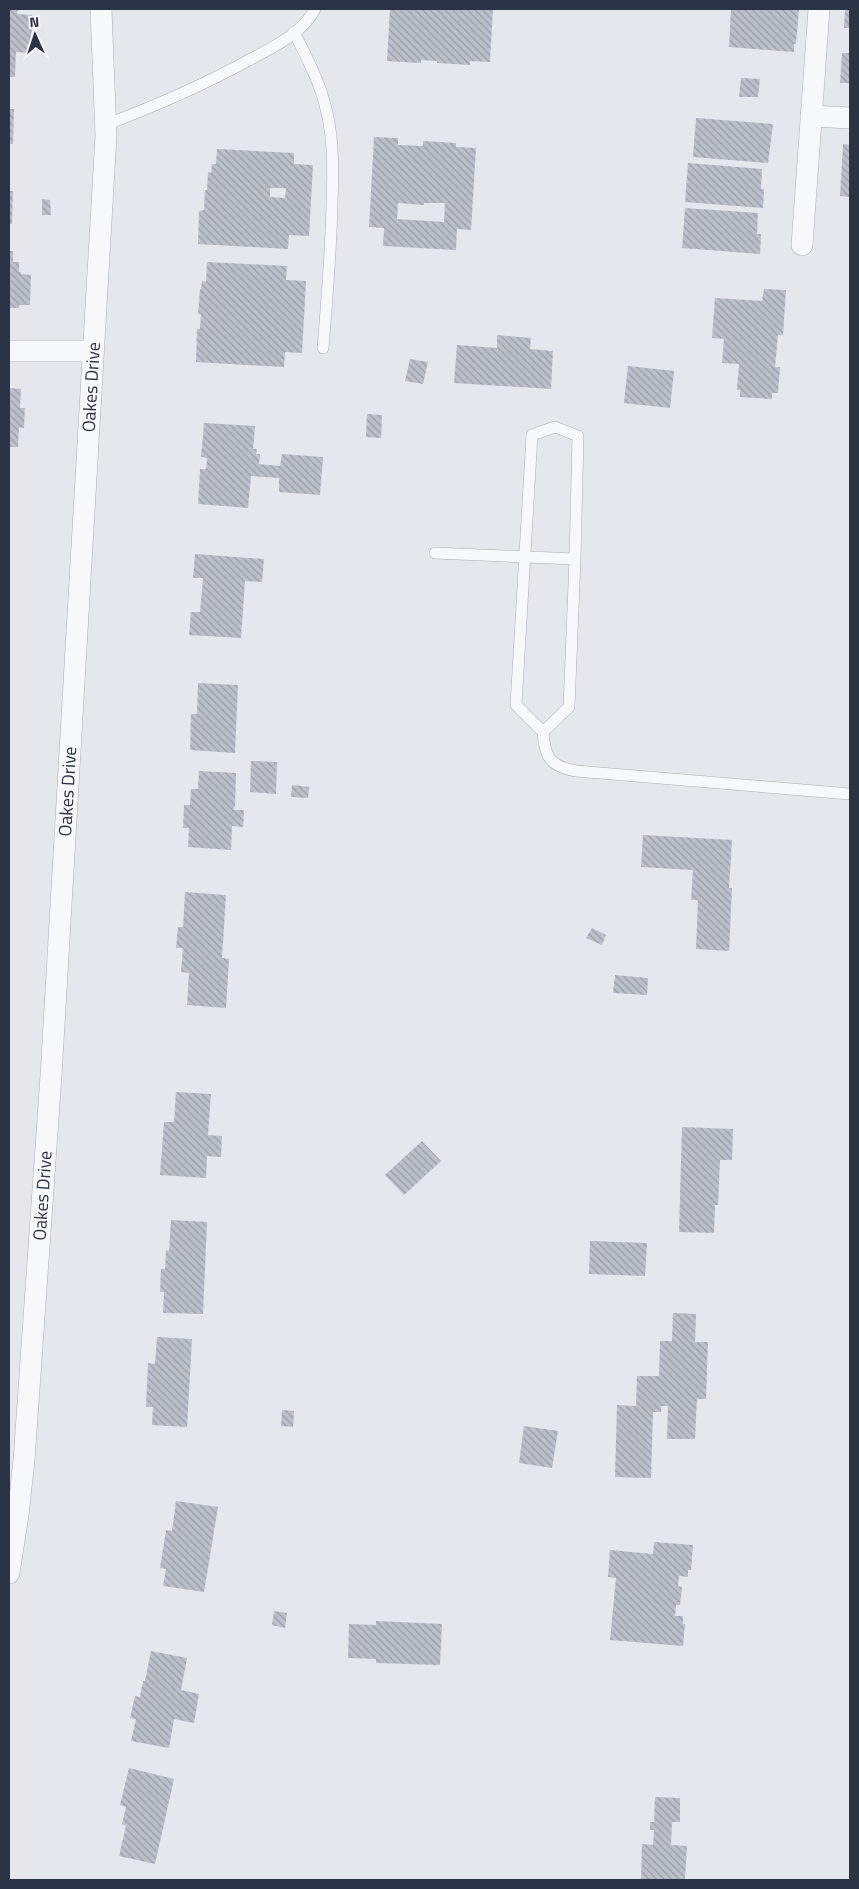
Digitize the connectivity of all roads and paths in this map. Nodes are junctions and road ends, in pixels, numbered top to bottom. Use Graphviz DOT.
graph roads {
  1 [pos="101,9"];
  2 [pos="315,9"];
  3 [pos="819,9"];
  4 [pos="294,32"];
  5 [pos="811,116"];
  6 [pos="850,118"];
  7 [pos="105,125"];
  8 [pos="802,245"];
  9 [pos="323,348"];
  10 [pos="9,351"];
  11 [pos="92,351"];
  12 [pos="435,554"];
  13 [pos="524,558"];
  14 [pos="575,559"];
  15 [pos="544,732"];
  16 [pos="850,794"];
  17 [pos="9,1573"];
  1 -- 7 [label="street, Oakes Drive"];
  2 -- 4 [label="lane"];
  3 -- 5 [label="street"];
  4 -- 7 [label="lane"];
  4 -- 9 [label="lane"];
  5 -- 6 [label="street"];
  5 -- 8 [label="street"];
  7 -- 11 [label="street, Oakes Drive"];
  10 -- 11 [label="street"];
  11 -- 17 [label="street, Oakes Drive"];
  12 -- 13 [label="lane"];
  13 -- 14 [label="lane"];
  13 -- 14 [label="lane"];
  13 -- 15 [label="lane"];
  14 -- 15 [label="lane"];
  15 -- 16 [label="lane"];
}
